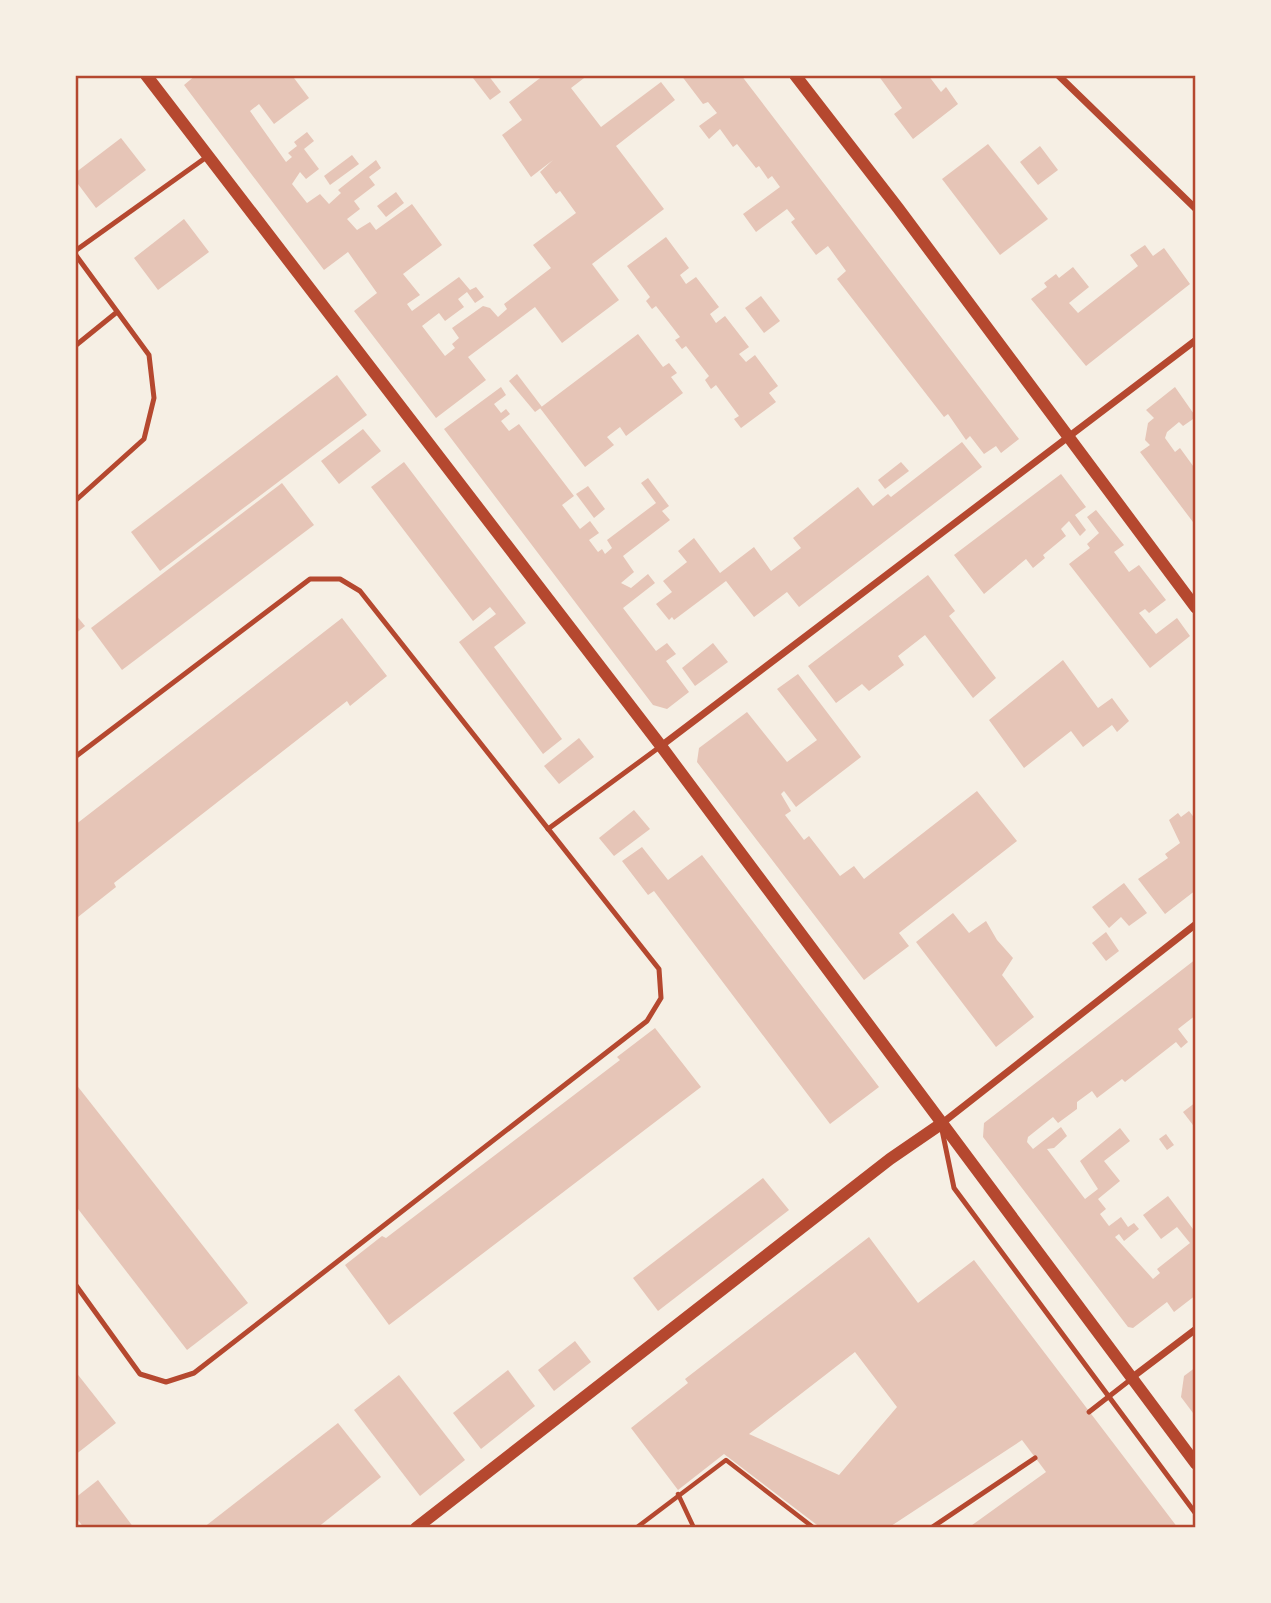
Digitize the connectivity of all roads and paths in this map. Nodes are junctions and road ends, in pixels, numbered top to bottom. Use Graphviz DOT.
graph roads {
  1 [pos="146,75"];
  2 [pos="795,75"];
  3 [pos="1058,75"];
  4 [pos="208,156"];
  5 [pos="1196,209"];
  6 [pos="75,253"];
  7 [pos="117,312"];
  8 [pos="1196,340"];
  9 [pos="75,346"];
  10 [pos="1068,438"];
  11 [pos="75,501"];
  12 [pos="1196,608"];
  13 [pos="661,746"];
  14 [pos="75,757"];
  15 [pos="548,829"];
  16 [pos="1196,924"];
  17 [pos="941,1124"];
  18 [pos="75,1284"];
  19 [pos="1196,1329"];
  20 [pos="1130,1380"];
  21 [pos="1107,1398"];
  22 [pos="1089,1412"];
  23 [pos="1035,1458"];
  24 [pos="1196,1464"];
  25 [pos="678,1494"];
  26 [pos="1196,1514"];
  27 [pos="416,1528"];
  28 [pos="636,1528"];
  29 [pos="694,1528"];
  30 [pos="814,1528"];
  31 [pos="931,1528"];
  1 -- 4 [label="street"];
  2 -- 10 [label="street"];
  3 -- 5 [label="street"];
  4 -- 6 [label="lane"];
  4 -- 13 [label="street"];
  6 -- 7 [label="lane"];
  7 -- 9 [label="lane"];
  7 -- 11 [label="lane"];
  8 -- 10 [label="street"];
  10 -- 12 [label="street"];
  10 -- 13 [label="street"];
  13 -- 15 [label="lane"];
  13 -- 17 [label="street"];
  14 -- 15 [label="lane"];
  15 -- 18 [label="lane"];
  16 -- 17 [label="street"];
  17 -- 20 [label="street"];
  17 -- 21 [label="lane"];
  17 -- 27 [label="street"];
  19 -- 20 [label="street"];
  20 -- 21 [label="lane"];
  20 -- 24 [label="street"];
  21 -- 22 [label="lane"];
  21 -- 26 [label="lane"];
  23 -- 31 [label="lane"];
  25 -- 28 [label="path"];
  25 -- 29 [label="path"];
  25 -- 30 [label="path"];
}
